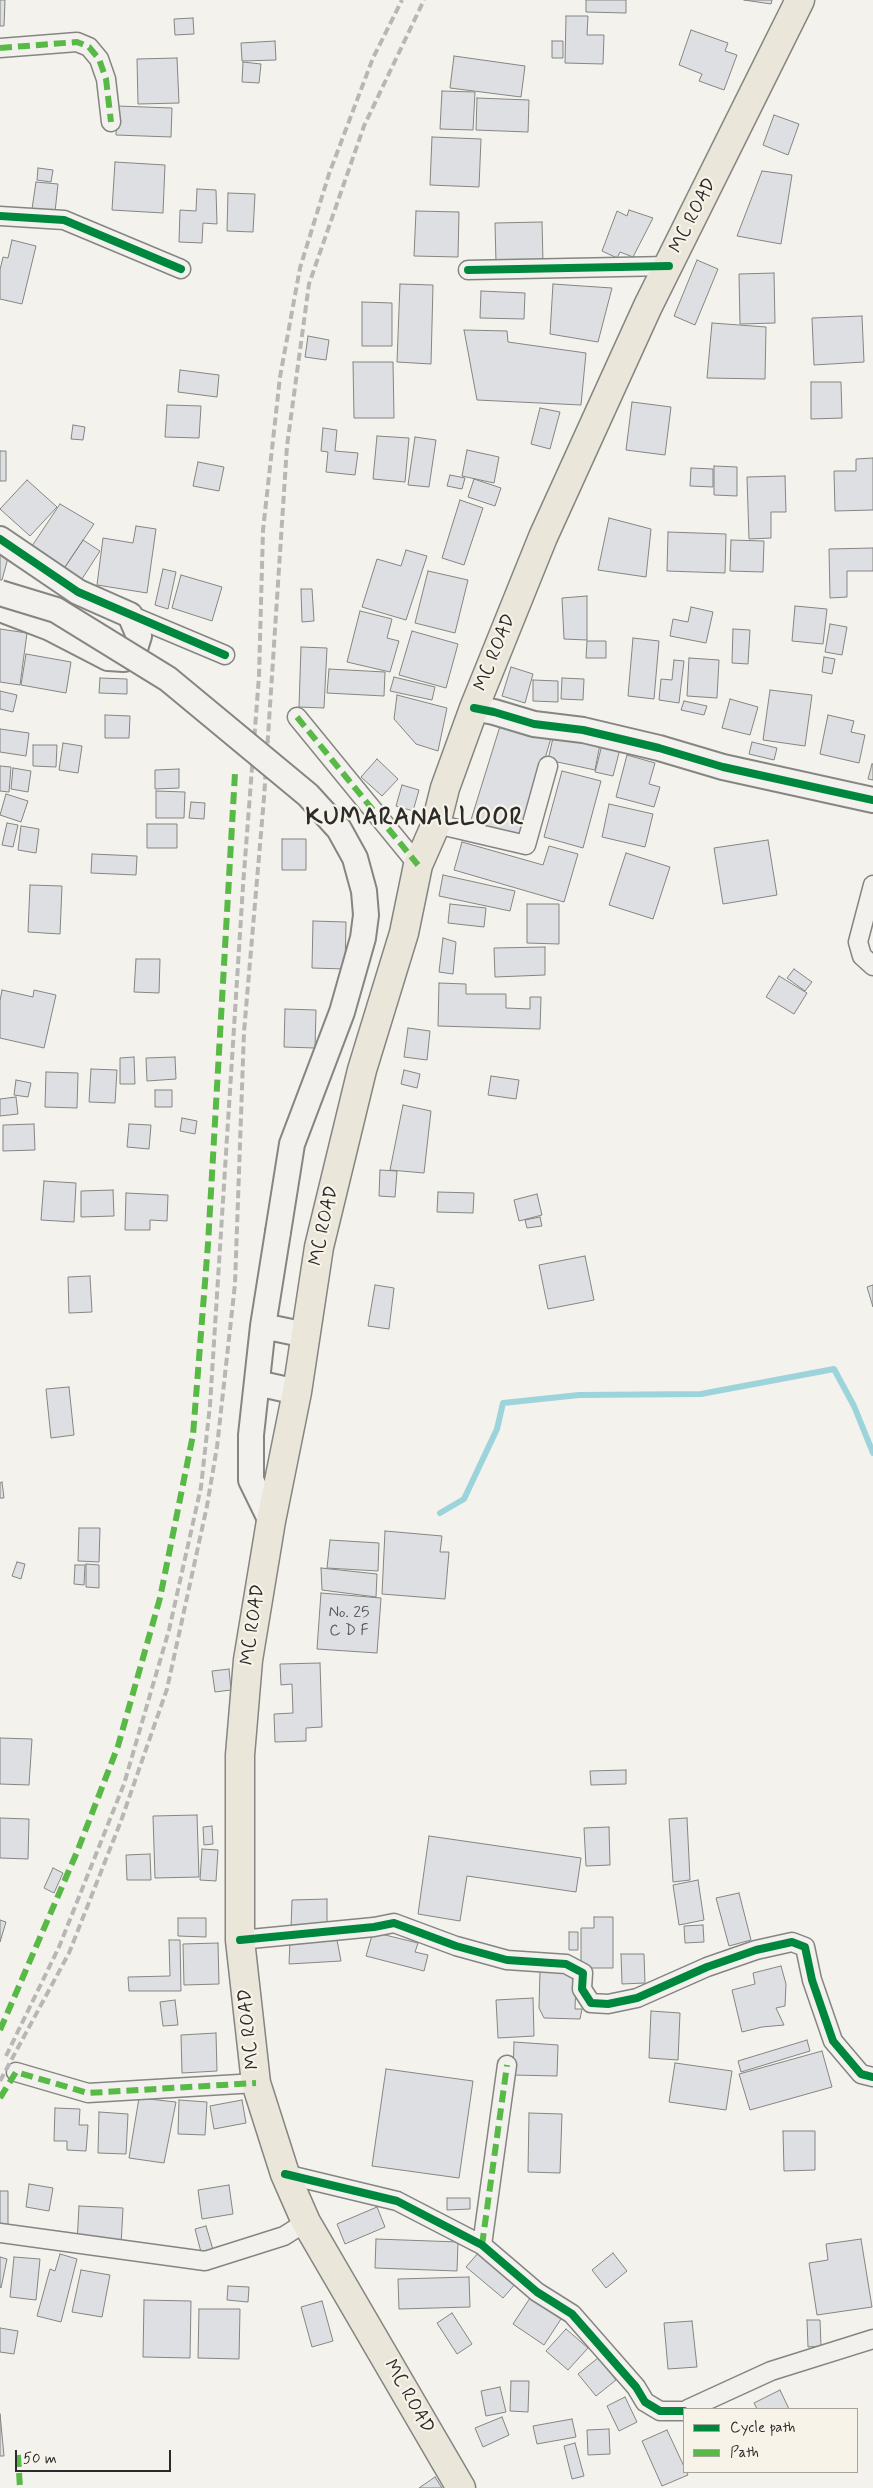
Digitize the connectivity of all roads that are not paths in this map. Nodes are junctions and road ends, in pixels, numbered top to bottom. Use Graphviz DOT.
graph roads {
  1 [pos="800,0"];
  2 [pos="0,48"];
  3 [pos="111,122"];
  4 [pos="0,216"];
  5 [pos="669,266"];
  6 [pos="181,269"];
  7 [pos="468,270"];
  8 [pos="0,539"];
  9 [pos="0,593"];
  10 [pos="0,609"];
  11 [pos="130,616"];
  12 [pos="225,655"];
  13 [pos="474,708"];
  14 [pos="297,717"];
  15 [pos="548,766"];
  16 [pos="873,800"];
  17 [pos="436,824"];
  18 [pos="418,865"];
  19 [pos="873,885"];
  20 [pos="873,966"];
  21 [pos="264,1326"];
  22 [pos="306,1335"];
  23 [pos="257,1383"];
  24 [pos="297,1392"];
  25 [pos="271,1521"];
  26 [pos="240,1940"];
  27 [pos="507,2065"];
  28 [pos="16,2072"];
  29 [pos="873,2077"];
  30 [pos="256,2083"];
  31 [pos="285,2174"];
  32 [pos="306,2222"];
  33 [pos="0,2233"];
  34 [pos="482,2245"];
  35 [pos="873,2339"];
  36 [pos="690,2408"];
  37 [pos="683,2411"];
  38 [pos="461,2488"];
  1 -- 5 [label="main road, MC ROAD"];
  2 -- 3 [label="street"];
  4 -- 6 [label="street"];
  5 -- 7 [label="street"];
  5 -- 13 [label="main road, MC ROAD"];
  8 -- 11 [label="main road"];
  9 -- 21 [label="main road, bridge"];
  10 -- 11 [label="main road"];
  11 -- 12 [label="street"];
  13 -- 16 [label="main road"];
  13 -- 17 [label="main road, MC ROAD"];
  14 -- 18 [label="street"];
  15 -- 17 [label="street"];
  17 -- 18 [label="main road, MC ROAD"];
  18 -- 22 [label="main road, MC ROAD"];
  19 -- 20 [label="street"];
  21 -- 22 [label="main road"];
  21 -- 23 [label="main road"];
  22 -- 24 [label="main road, MC ROAD"];
  23 -- 24 [label="main road"];
  23 -- 25 [label="main road"];
  24 -- 25 [label="main road, MC ROAD"];
  25 -- 26 [label="main road, MC ROAD"];
  26 -- 29 [label="street"];
  26 -- 30 [label="main road, MC ROAD"];
  27 -- 34 [label="street"];
  28 -- 30 [label="street"];
  30 -- 31 [label="main road, MC ROAD"];
  31 -- 32 [label="main road, MC ROAD"];
  31 -- 34 [label="street"];
  32 -- 33 [label="street"];
  32 -- 38 [label="main road, MC ROAD"];
  34 -- 37 [label="street"];
  35 -- 36 [label="street"];
}
